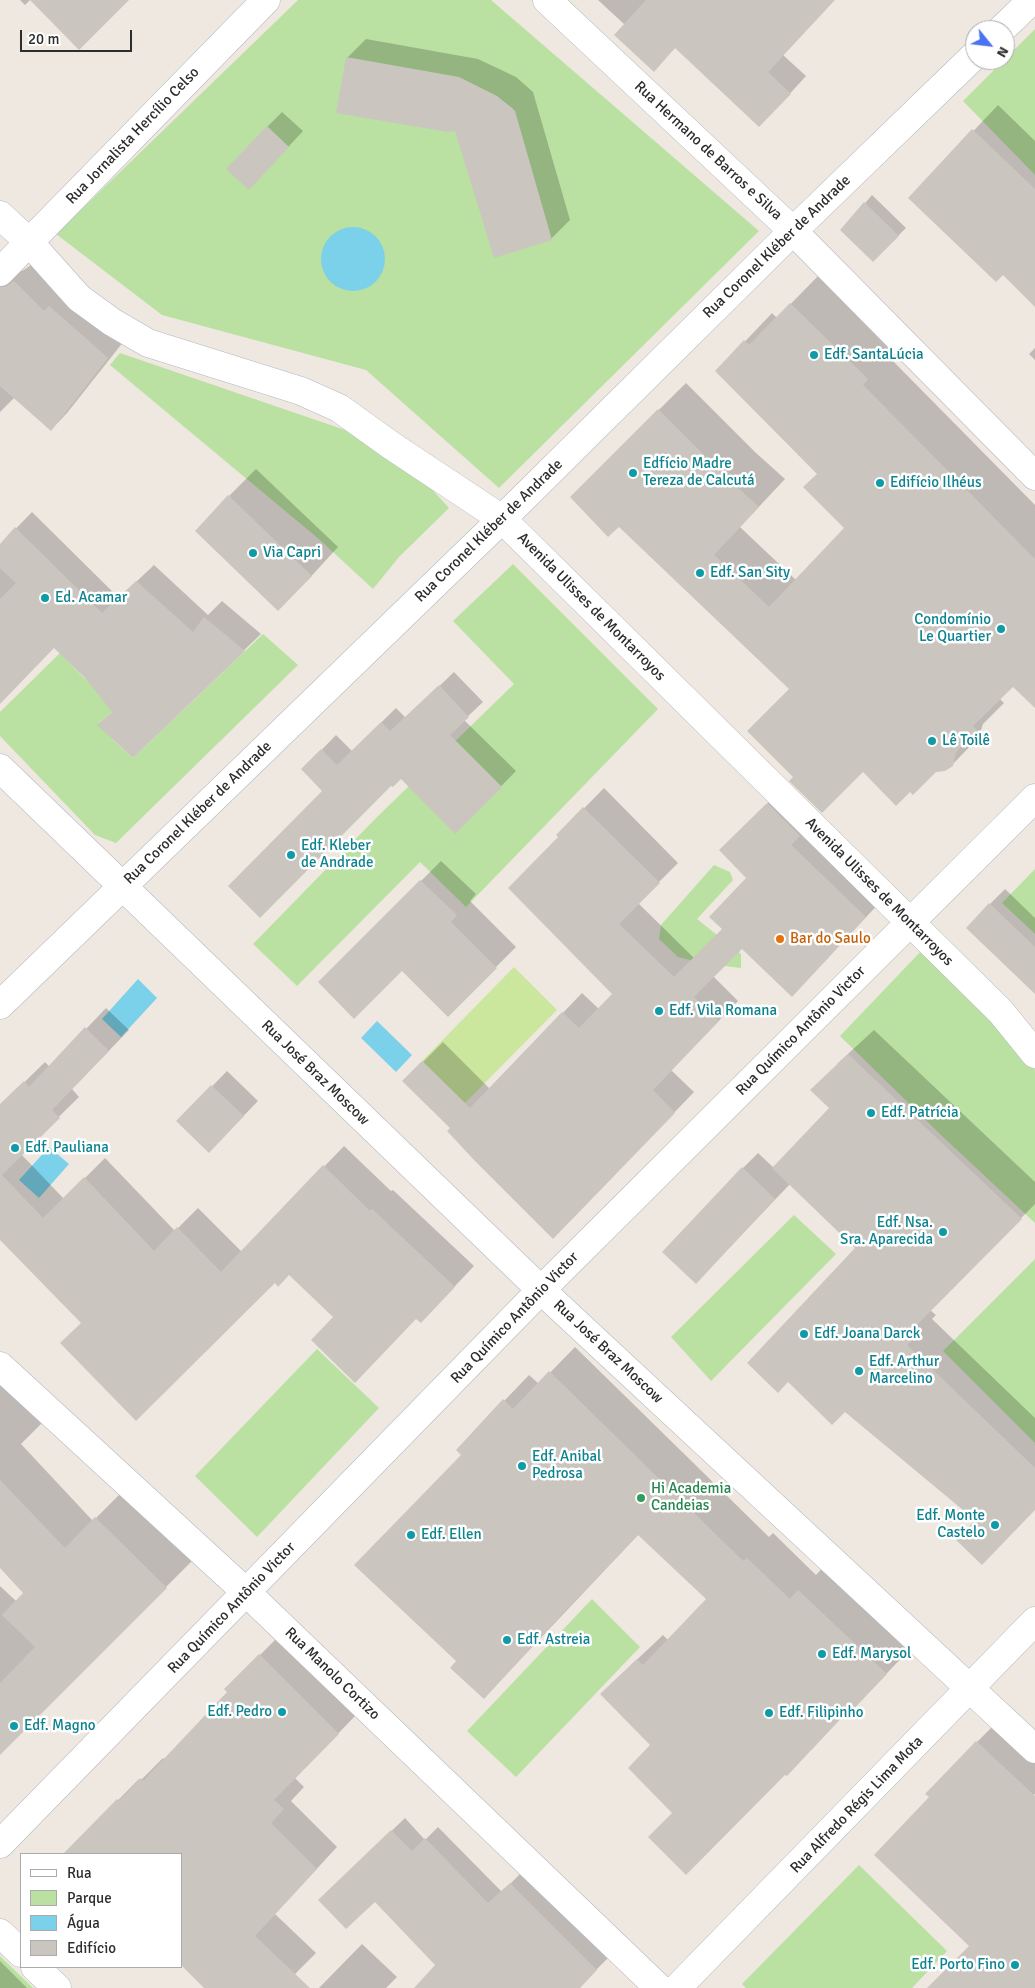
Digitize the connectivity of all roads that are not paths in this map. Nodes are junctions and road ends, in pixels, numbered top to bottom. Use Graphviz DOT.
graph roads {
  1 [pos="266,0"];
  2 [pos="546,0"];
  3 [pos="1032,0"];
  4 [pos="1011,20"];
  5 [pos="965,65"];
  6 [pos="0,215"];
  7 [pos="793,231"];
  8 [pos="29,242"];
  9 [pos="0,272"];
  10 [pos="1035,476"];
  11 [pos="502,519"];
  12 [pos="0,768"];
  13 [pos="1035,798"];
  14 [pos="122,887"];
  15 [pos="910,923"];
  16 [pos="0,1005"];
  17 [pos="1035,1054"];
  18 [pos="541,1290"];
  19 [pos="0,1366"];
  20 [pos="247,1593"];
  21 [pos="1035,1621"];
  22 [pos="970,1689"];
  23 [pos="1035,1749"];
  24 [pos="0,1844"];
  25 [pos="0,1933"];
  26 [pos="20,1952"];
  27 [pos="36,1968"];
  28 [pos="57,1988"];
  29 [pos="659,1988"];
  30 [pos="678,1988"];
  1 -- 8 [label="street, Rua Jornalista Hercílio Celso"];
  2 -- 7 [label="street, Rua Hermano de Barros e Silva"];
  3 -- 4 [label="street"];
  5 -- 7 [label="street, Rua Coronel Kléber de Andrade"];
  6 -- 8 [label="street, Avenida Ulisses de Montarroyos"];
  7 -- 10 [label="street, Rua Hermano de Barros e Silva"];
  7 -- 11 [label="street, Rua Coronel Kléber de Andrade"];
  8 -- 9 [label="street, Rua Jornalista Hercílio Celso"];
  8 -- 11 [label="street, Avenida Ulisses de Montarroyos"];
  11 -- 14 [label="street, Rua Coronel Kléber de Andrade"];
  11 -- 15 [label="street, Avenida Ulisses de Montarroyos"];
  12 -- 14 [label="street, Rua José Braz Moscow"];
  13 -- 15 [label="street, Rua Químico Antônio Victor"];
  14 -- 16 [label="street, Rua Coronel Kléber de Andrade"];
  14 -- 18 [label="street, Rua José Braz Moscow"];
  15 -- 17 [label="street, Avenida Ulisses de Montarroyos"];
  15 -- 18 [label="street, Rua Químico Antônio Victor"];
  18 -- 20 [label="street, Rua Químico Antônio Victor"];
  18 -- 22 [label="street, Rua José Braz Moscow"];
  19 -- 20 [label="street, Rua Manolo Cortizo"];
  20 -- 24 [label="street, Rua Químico Antônio Victor"];
  20 -- 29 [label="street, Rua Manolo Cortizo"];
  21 -- 22 [label="street, Rua Alfredo Régis Lima Mota"];
  22 -- 23 [label="street, Rua José Braz Moscow"];
  22 -- 30 [label="street, Rua Alfredo Régis Lima Mota"];
  25 -- 26 [label="street"];
  27 -- 28 [label="street"];
}
